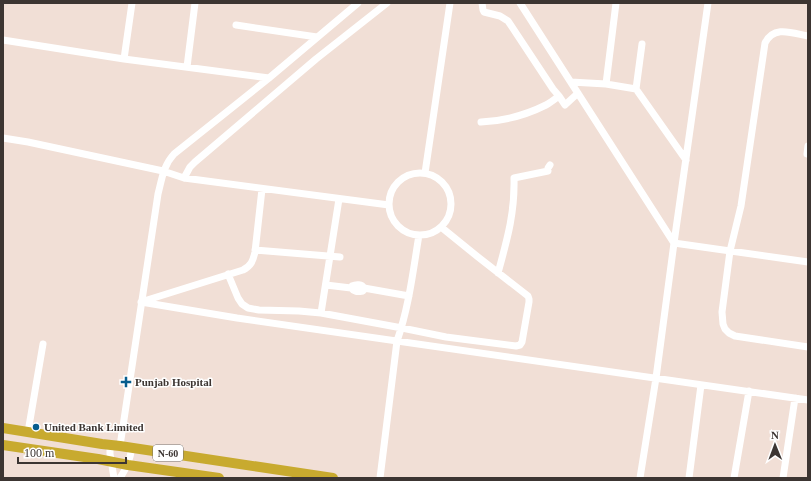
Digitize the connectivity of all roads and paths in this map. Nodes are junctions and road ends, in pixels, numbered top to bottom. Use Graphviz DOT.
graph roads {
  1 [pos="132,3"];
  2 [pos="195,3"];
  3 [pos="358,3"];
  4 [pos="387,3"];
  5 [pos="450,3"];
  6 [pos="482,3"];
  7 [pos="520,3"];
  8 [pos="616,3"];
  9 [pos="708,3"];
  10 [pos="236,25"];
  11 [pos="808,36"];
  12 [pos="317,37"];
  13 [pos="3,40"];
  14 [pos="642,44"];
  15 [pos="124,59"];
  16 [pos="187,68"];
  17 [pos="269,78"];
  18 [pos="571,82"];
  19 [pos="606,84"];
  20 [pos="636,89"];
  21 [pos="578,93"];
  22 [pos="559,96"];
  23 [pos="481,122"];
  24 [pos="3,138"];
  25 [pos="686,160"];
  26 [pos="550,165"];
  27 [pos="163,171"];
  28 [pos="425,173"];
  29 [pos="184,178"];
  30 [pos="262,189"];
  31 [pos="339,199"];
  32 [pos="389,205"];
  33 [pos="442,227"];
  34 [pos="419,235"];
  35 [pos="674,243"];
  36 [pos="255,250"];
  37 [pos="730,251"];
  38 [pos="330,256"];
  39 [pos="340,257"];
  40 [pos="808,262"];
  41 [pos="498,273"];
  42 [pos="228,274"];
  43 [pos="326,285"];
  44 [pos="409,296"];
  45 [pos="141,302"];
  46 [pos="321,313"];
  47 [pos="402,328"];
  48 [pos="397,341"];
  49 [pos="43,344"];
  50 [pos="808,347"];
  51 [pos="656,378"];
  52 [pos="702,385"];
  53 [pos="749,391"];
  54 [pos="795,398"];
  55 [pos="808,400"];
  56 [pos="3,428"];
  57 [pos="28,432"];
  58 [pos="3,445"];
  59 [pos="115,445"];
  60 [pos="132,448"];
  61 [pos="111,462"];
  62 [pos="128,465"];
  63 [pos="114,478"];
  64 [pos="120,478"];
  65 [pos="219,478"];
  66 [pos="333,478"];
  67 [pos="380,478"];
  68 [pos="640,478"];
  69 [pos="689,478"];
  70 [pos="734,478"];
  71 [pos="783,478"];
  1 -- 15 [label="street"];
  2 -- 16 [label="street"];
  3 -- 12 [label="street"];
  4 -- 29 [label="street"];
  5 -- 28 [label="street"];
  6 -- 22 [label="street"];
  7 -- 18 [label="street"];
  8 -- 19 [label="street"];
  9 -- 25 [label="street"];
  10 -- 12 [label="street"];
  11 -- 37 [label="street"];
  12 -- 17 [label="street"];
  13 -- 15 [label="street"];
  14 -- 20 [label="street"];
  15 -- 16 [label="street"];
  16 -- 17 [label="street"];
  17 -- 27 [label="street"];
  18 -- 19 [label="street"];
  18 -- 21 [label="street"];
  19 -- 20 [label="street"];
  20 -- 25 [label="street"];
  21 -- 22 [label="street"];
  21 -- 35 [label="street"];
  22 -- 23 [label="street"];
  24 -- 27 [label="street"];
  25 -- 35 [label="street"];
  26 -- 41 [label="street"];
  27 -- 29 [label="street"];
  27 -- 45 [label="street"];
  28 -- 32 [label="street"];
  28 -- 33 [label="street"];
  29 -- 30 [label="street"];
  30 -- 31 [label="street"];
  30 -- 36 [label="street"];
  31 -- 32 [label="street"];
  31 -- 38 [label="street"];
  32 -- 34 [label="street"];
  33 -- 34 [label="street"];
  33 -- 41 [label="street"];
  34 -- 44 [label="street"];
  35 -- 37 [label="street"];
  35 -- 51 [label="street"];
  36 -- 38 [label="street"];
  36 -- 42 [label="street"];
  37 -- 40 [label="street"];
  37 -- 50 [label="street"];
  38 -- 39 [label="street"];
  38 -- 43 [label="street"];
  41 -- 47 [label="street"];
  42 -- 45 [label="street"];
  42 -- 46 [label="street"];
  43 -- 44 [label="street"];
  43 -- 46 [label="street"];
  44 -- 47 [label="street"];
  45 -- 48 [label="street"];
  45 -- 59 [label="street"];
  46 -- 47 [label="street"];
  47 -- 48 [label="street"];
  48 -- 51 [label="street"];
  48 -- 67 [label="street"];
  49 -- 57 [label="street"];
  51 -- 52 [label="street"];
  51 -- 68 [label="street"];
  52 -- 53 [label="street"];
  52 -- 69 [label="street"];
  53 -- 54 [label="street"];
  53 -- 70 [label="street"];
  54 -- 55 [label="street"];
  54 -- 71 [label="street"];
  56 -- 57 [label="highway, N-60"];
  57 -- 59 [label="highway, N-60"];
  58 -- 61 [label="highway, N-60"];
  59 -- 60 [label="highway, N-60"];
  59 -- 61 [label="street"];
  60 -- 62 [label="street"];
  60 -- 66 [label="highway, N-60"];
  61 -- 62 [label="highway, N-60"];
  61 -- 63 [label="street"];
  62 -- 64 [label="street"];
  62 -- 65 [label="highway, N-60"];
}
